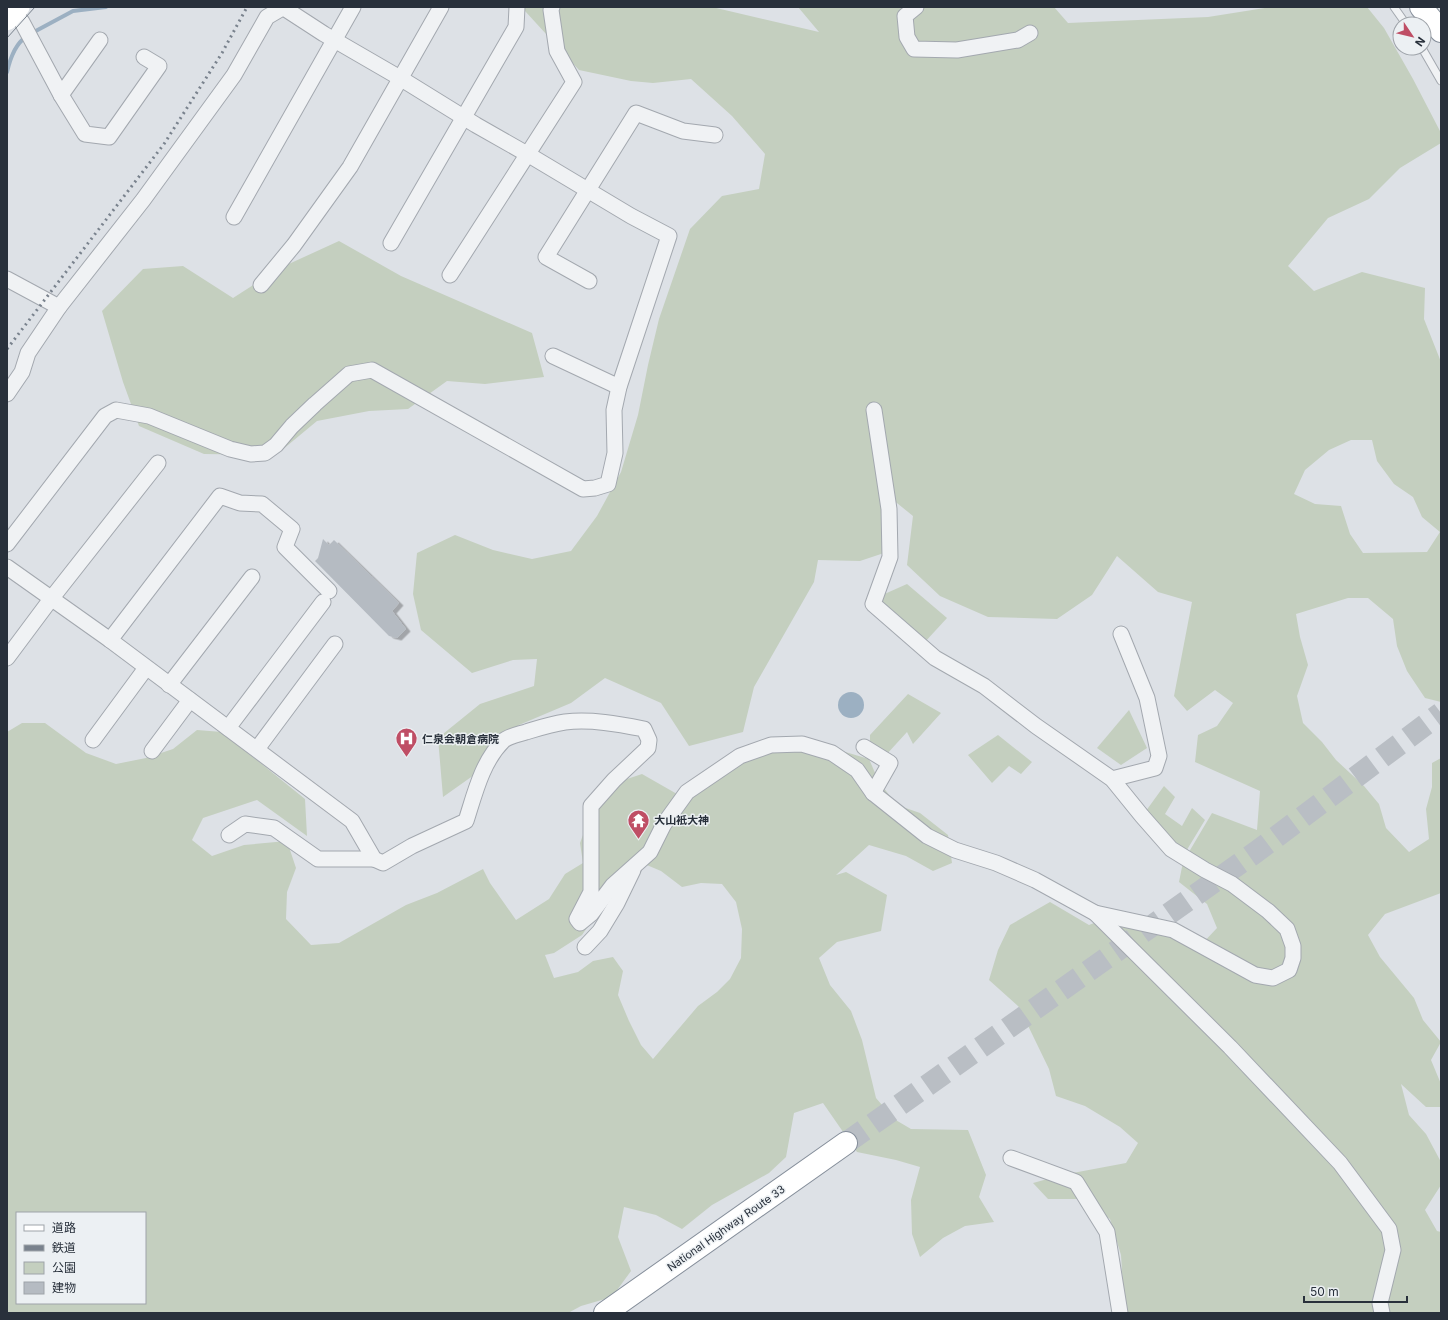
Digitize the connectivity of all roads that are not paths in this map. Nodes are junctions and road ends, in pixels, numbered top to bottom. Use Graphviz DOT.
graph roads {
  1 [pos="284,7"];
  2 [pos="353,7"];
  3 [pos="440,7"];
  4 [pos="517,7"];
  5 [pos="552,7"];
  6 [pos="916,7"];
  7 [pos="1394,7"];
  8 [pos="1421,7"];
  9 [pos="1400,16"];
  10 [pos="19,21"];
  11 [pos="1441,31"];
  12 [pos="1030,33"];
  13 [pos="100,40"];
  14 [pos="333,40"];
  15 [pos="1427,56"];
  16 [pos="144,57"];
  17 [pos="400,78"];
  18 [pos="1441,81"];
  19 [pos="61,95"];
  20 [pos="463,117"];
  21 [pos="715,135"];
  22 [pos="528,155"];
  23 [pos="588,190"];
  24 [pos="234,217"];
  25 [pos="391,243"];
  26 [pos="450,275"];
  27 [pos="7,279"];
  28 [pos="589,281"];
  29 [pos="261,285"];
  30 [pos="59,307"];
  31 [pos="553,356"];
  32 [pos="619,387"];
  33 [pos="7,394"];
  34 [pos="874,410"];
  35 [pos="158,463"];
  36 [pos="7,544"];
  37 [pos="7,567"];
  38 [pos="252,577"];
  39 [pos="51,599"];
  40 [pos="1121,634"];
  41 [pos="110,640"];
  42 [pos="335,644"];
  43 [pos="7,658"];
  44 [pos="146,668"];
  45 [pos="169,685"];
  46 [pos="190,700"];
  47 [pos="228,728"];
  48 [pos="92,740"];
  49 [pos="864,747"];
  50 [pos="257,749"];
  51 [pos="152,751"];
  52 [pos="1112,779"];
  53 [pos="873,793"];
  54 [pos="229,835"];
  55 [pos="374,859"];
  56 [pos="636,864"];
  57 [pos="1095,913"];
  58 [pos="585,947"];
  59 [pos="846,1143"];
  60 [pos="1011,1158"];
  61 [pos="605,1313"];
  62 [pos="1120,1313"];
  63 [pos="1382,1313"];
  1 -- 14 [label="street"];
  1 -- 30 [label="street"];
  2 -- 14 [label="street"];
  3 -- 17 [label="street"];
  4 -- 20 [label="street"];
  5 -- 22 [label="street"];
  6 -- 12 [label="street"];
  7 -- 9 [label="lane"];
  8 -- 11 [label="highway"];
  10 -- 19 [label="street"];
  13 -- 19 [label="street"];
  14 -- 17 [label="street"];
  14 -- 24 [label="street"];
  15 -- 18 [label="lane"];
  16 -- 19 [label="street"];
  17 -- 20 [label="street"];
  17 -- 29 [label="street"];
  20 -- 22 [label="street"];
  20 -- 25 [label="street"];
  21 -- 23 [label="street"];
  22 -- 23 [label="street"];
  22 -- 26 [label="street"];
  23 -- 28 [label="street"];
  23 -- 32 [label="street"];
  27 -- 30 [label="street"];
  30 -- 33 [label="street"];
  31 -- 32 [label="street"];
  32 -- 36 [label="street"];
  34 -- 52 [label="street"];
  35 -- 39 [label="street"];
  37 -- 39 [label="street"];
  38 -- 45 [label="street"];
  39 -- 41 [label="street"];
  39 -- 43 [label="street"];
  40 -- 52 [label="street"];
  41 -- 44 [label="street"];
  41 -- 47 [label="street"];
  42 -- 50 [label="street"];
  44 -- 45 [label="street"];
  44 -- 48 [label="street"];
  45 -- 46 [label="street"];
  46 -- 47 [label="street"];
  46 -- 51 [label="street"];
  47 -- 50 [label="street"];
  49 -- 53 [label="street"];
  50 -- 55 [label="street"];
  52 -- 57 [label="street"];
  53 -- 56 [label="street"];
  53 -- 57 [label="street"];
  54 -- 55 [label="street"];
  55 -- 56 [label="street"];
  56 -- 58 [label="street"];
  57 -- 63 [label="street"];
  59 -- 61 [label="highway, National Highway Route 33"];
  60 -- 62 [label="street"];
}
